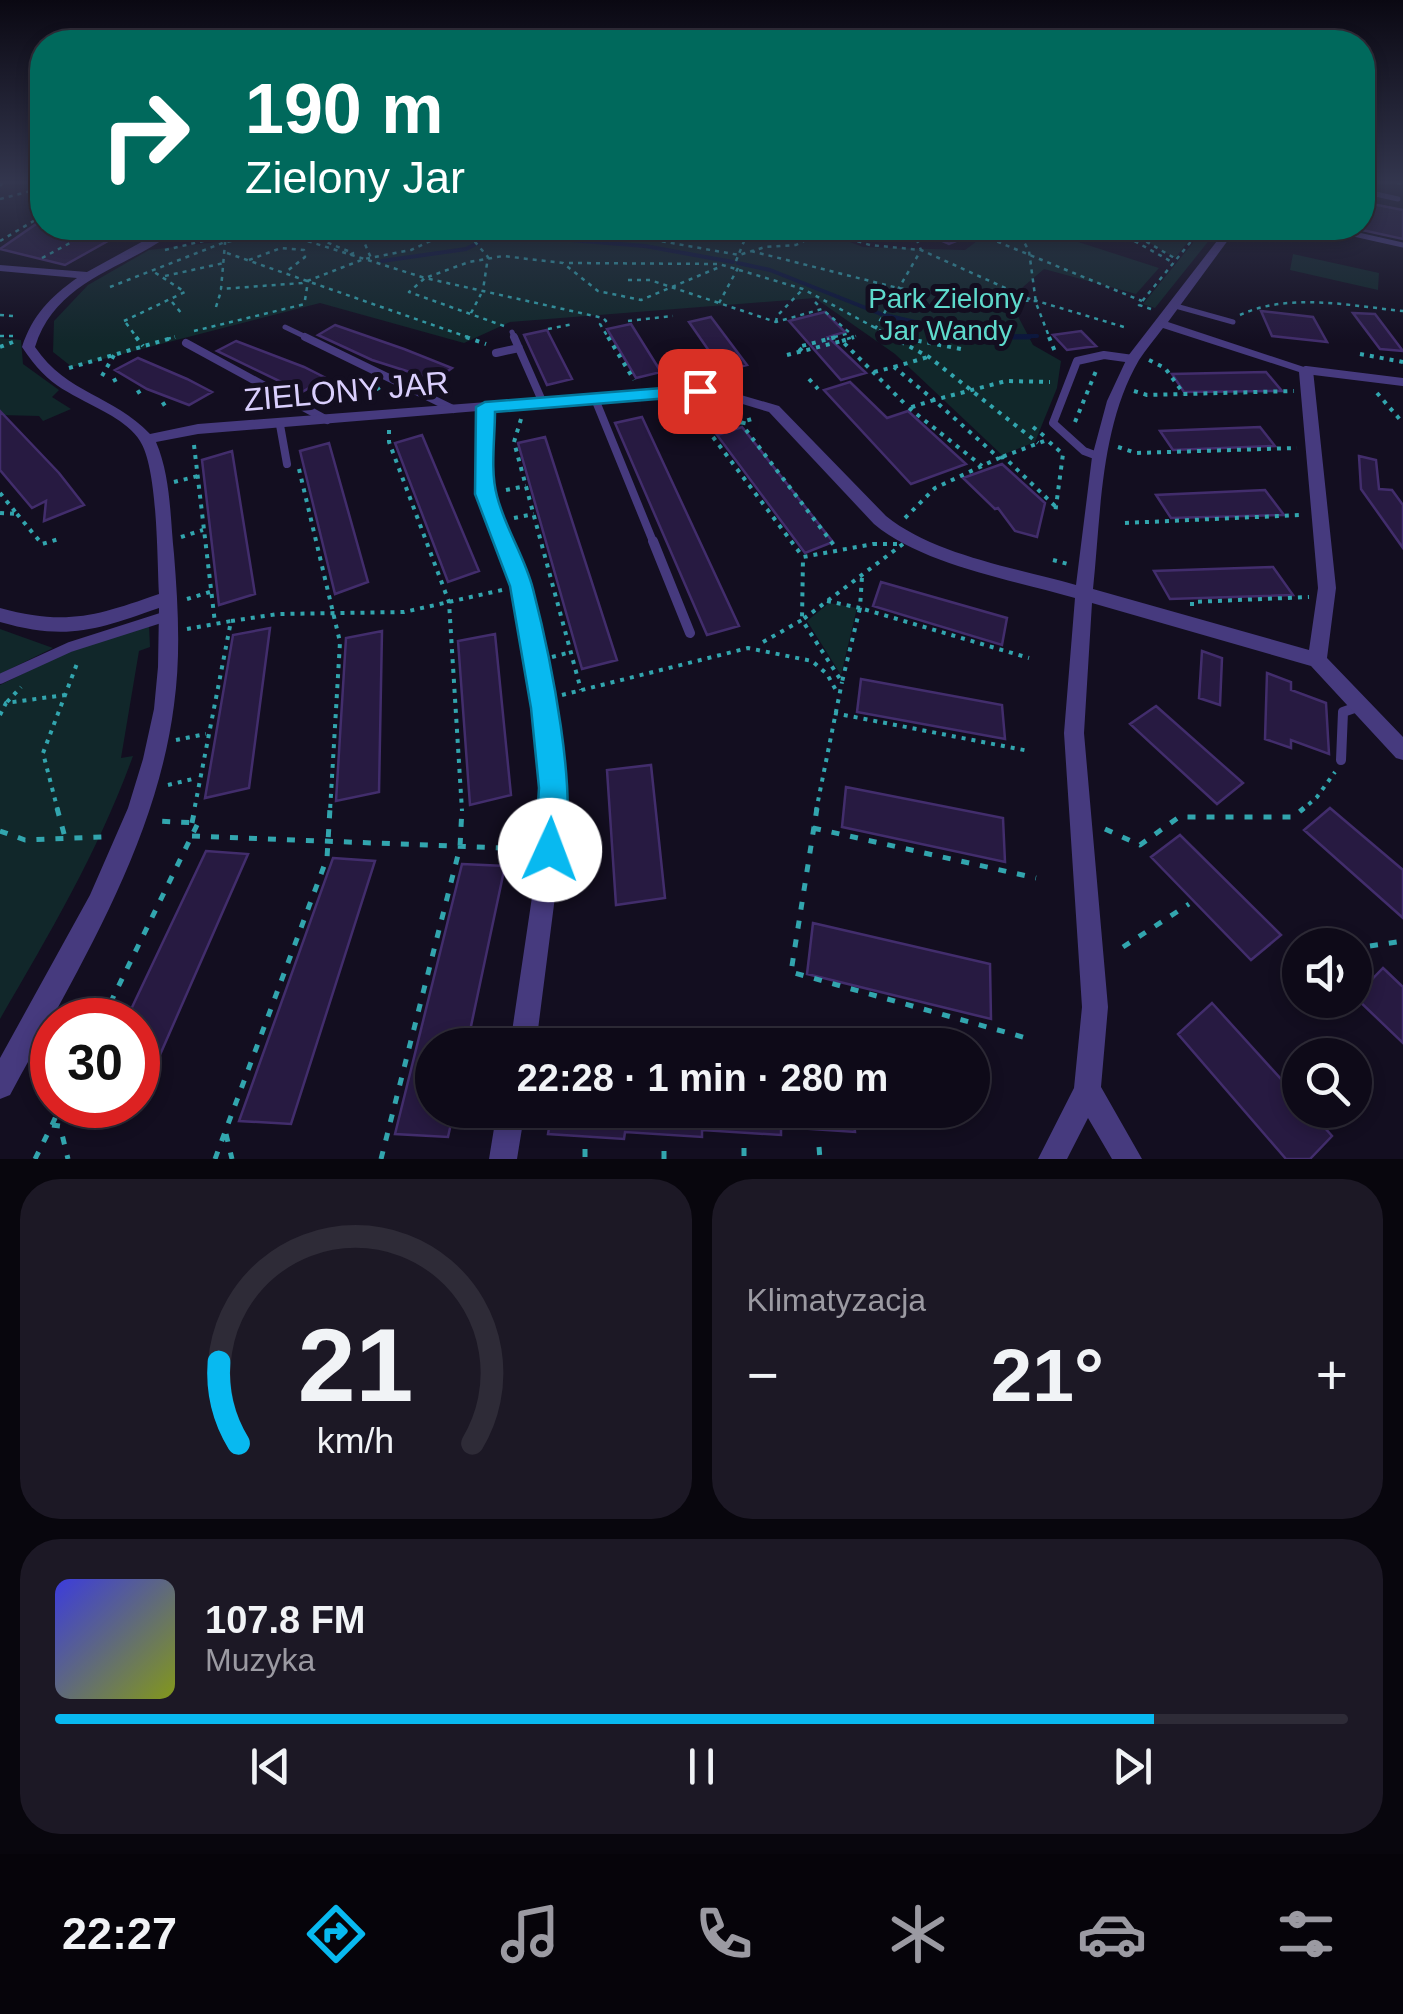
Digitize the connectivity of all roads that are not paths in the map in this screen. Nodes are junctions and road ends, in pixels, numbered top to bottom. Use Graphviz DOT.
graph roads {
  1 [pos="1375,238"];
  2 [pos="157,240"];
  3 [pos="1223,240"];
  4 [pos="1403,245"];
  5 [pos="0,268"];
  6 [pos="90,276"];
  7 [pos="1172,306"];
  8 [pos="1157,317"];
  9 [pos="1233,322"];
  10 [pos="285,328"];
  11 [pos="512,332"];
  12 [pos="185,337"];
  13 [pos="519,348"];
  14 [pos="496,353"];
  15 [pos="1133,359"];
  16 [pos="1306,370"];
  17 [pos="1403,382"];
  18 [pos="596,398"];
  19 [pos="544,402"];
  20 [pos="485,407"];
  21 [pos="454,410"];
  22 [pos="330,421"];
  23 [pos="280,425"];
  24 [pos="148,440"];
  25 [pos="1100,456"];
  26 [pos="287,464"];
  27 [pos="1084,594"];
  28 [pos="174,614"];
  29 [pos="0,615"];
  30 [pos="690,633"];
  31 [pos="1317,660"];
  32 [pos="0,679"];
  33 [pos="1363,705"];
  34 [pos="1403,751"];
  35 [pos="1340,764"];
  36 [pos="525,1028"];
  37 [pos="0,1084"];
  38 [pos="1087,1090"];
  39 [pos="508,1128"];
  40 [pos="503,1159"];
  41 [pos="1052,1159"];
  42 [pos="1128,1159"];
  1 -- 4 [label="lane"];
  2 -- 6 [label="street"];
  3 -- 7 [label="street"];
  5 -- 6 [label="street"];
  6 -- 24 [label="street"];
  7 -- 8 [label="street"];
  7 -- 9 [label="lane"];
  8 -- 15 [label="street"];
  8 -- 16 [label="street"];
  10 -- 21 [label="lane"];
  11 -- 13 [label="lane"];
  12 -- 22 [label="lane"];
  13 -- 14 [label="lane"];
  13 -- 19 [label="lane"];
  15 -- 25 [label="street"];
  15 -- 25 [label="lane"];
  16 -- 17 [label="lane"];
  16 -- 31 [label="street"];
  18 -- 19 [label="street, ZIELONY JAR"];
  18 -- 27 [label="street, ZIELONY JAR"];
  18 -- 30 [label="lane"];
  19 -- 20 [label="street, ZIELONY JAR"];
  20 -- 21 [label="street, ZIELONY JAR"];
  20 -- 36 [label="street"];
  21 -- 22 [label="street, ZIELONY JAR"];
  22 -- 23 [label="street, ZIELONY JAR"];
  23 -- 24 [label="street, ZIELONY JAR"];
  23 -- 26 [label="lane"];
  24 -- 28 [label="street"];
  25 -- 27 [label="street"];
  27 -- 31 [label="street, ZIELONY JAR"];
  27 -- 38 [label="street"];
  28 -- 29 [label="street"];
  28 -- 32 [label="lane"];
  28 -- 37 [label="street"];
  31 -- 33 [label="street"];
  33 -- 34 [label="street"];
  33 -- 35 [label="lane"];
  38 -- 41 [label="street"];
  38 -- 42 [label="street"];
  39 -- 40 [label="street"];
}
